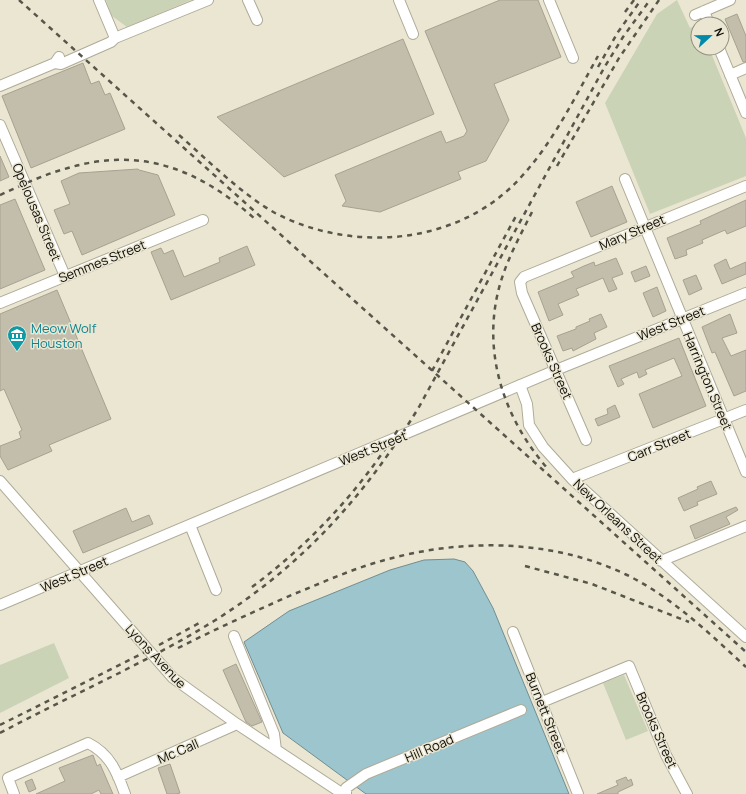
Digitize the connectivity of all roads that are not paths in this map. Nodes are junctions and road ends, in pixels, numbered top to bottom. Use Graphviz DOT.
graph roads {
  1 [pos="99,0"];
  2 [pos="208,0"];
  3 [pos="248,0"];
  4 [pos="399,0"];
  5 [pos="550,0"];
  6 [pos="730,0"];
  7 [pos="702,16"];
  8 [pos="257,20"];
  9 [pos="413,34"];
  10 [pos="115,38"];
  11 [pos="722,56"];
  12 [pos="573,58"];
  13 [pos="746,68"];
  14 [pos="730,75"];
  15 [pos="0,86"];
  16 [pos="746,113"];
  17 [pos="0,125"];
  18 [pos="624,179"];
  19 [pos="746,186"];
  20 [pos="203,220"];
  21 [pos="644,227"];
  22 [pos="65,276"];
  23 [pos="520,282"];
  24 [pos="746,293"];
  25 [pos="0,303"];
  26 [pos="682,318"];
  27 [pos="556,370"];
  28 [pos="520,386"];
  29 [pos="746,410"];
  30 [pos="724,419"];
  31 [pos="586,440"];
  32 [pos="746,472"];
  33 [pos="572,479"];
  34 [pos="0,481"];
  35 [pos="190,525"];
  36 [pos="746,526"];
  37 [pos="661,562"];
  38 [pos="80,572"];
  39 [pos="216,590"];
  40 [pos="0,605"];
  41 [pos="513,632"];
  42 [pos="234,636"];
  43 [pos="746,637"];
  44 [pos="542,702"];
  45 [pos="520,710"];
  46 [pos="237,724"];
  47 [pos="276,750"];
  48 [pos="118,776"];
  49 [pos="14,794"];
  50 [pos="125,794"];
  51 [pos="344,794"];
  52 [pos="578,794"];
  53 [pos="687,794"];
  1 -- 10 [label="street"];
  2 -- 10 [label="street"];
  3 -- 8 [label="street"];
  4 -- 9 [label="street"];
  5 -- 12 [label="street"];
  6 -- 7 [label="street"];
  10 -- 15 [label="street"];
  11 -- 14 [label="street"];
  13 -- 14 [label="street"];
  14 -- 16 [label="street"];
  17 -- 22 [label="street, Opelousas Street"];
  18 -- 21 [label="street, Harrington Street"];
  19 -- 21 [label="street, Mary Street"];
  20 -- 22 [label="street, Semmes Street"];
  21 -- 23 [label="street, Mary Street"];
  21 -- 26 [label="street, Harrington Street"];
  22 -- 25 [label="street, Semmes Street"];
  23 -- 27 [label="street, Brooks Street"];
  24 -- 26 [label="street, West Street"];
  26 -- 27 [label="street, West Street"];
  26 -- 30 [label="street, Harrington Street"];
  27 -- 28 [label="street, West Street"];
  27 -- 31 [label="street, Brooks Street"];
  28 -- 33 [label="street, New Orleans Street"];
  28 -- 35 [label="street, West Street"];
  29 -- 30 [label="street, Carr Street"];
  30 -- 32 [label="street, Harrington Street"];
  30 -- 33 [label="street, Carr Street"];
  33 -- 37 [label="street, New Orleans Street"];
  34 -- 38 [label="street, Lyons Avenue"];
  35 -- 38 [label="street, West Street"];
  35 -- 39 [label="street"];
  36 -- 37 [label="street"];
  37 -- 43 [label="street, New Orleans Street"];
  38 -- 40 [label="street, West Street"];
  38 -- 46 [label="street, Lyons Avenue"];
  41 -- 44 [label="street, Burnett Street"];
  42 -- 47 [label="street"];
  44 -- 52 [label="street, Burnett Street"];
  44 -- 53 [label="street, Brooks Street"];
  45 -- 51 [label="street, Hill Road"];
  46 -- 47 [label="street, Lyons Avenue"];
  46 -- 48 [label="street, Mc Call"];
  47 -- 51 [label="street, Lyons Avenue"];
  48 -- 49 [label="street"];
  48 -- 50 [label="street"];
}
